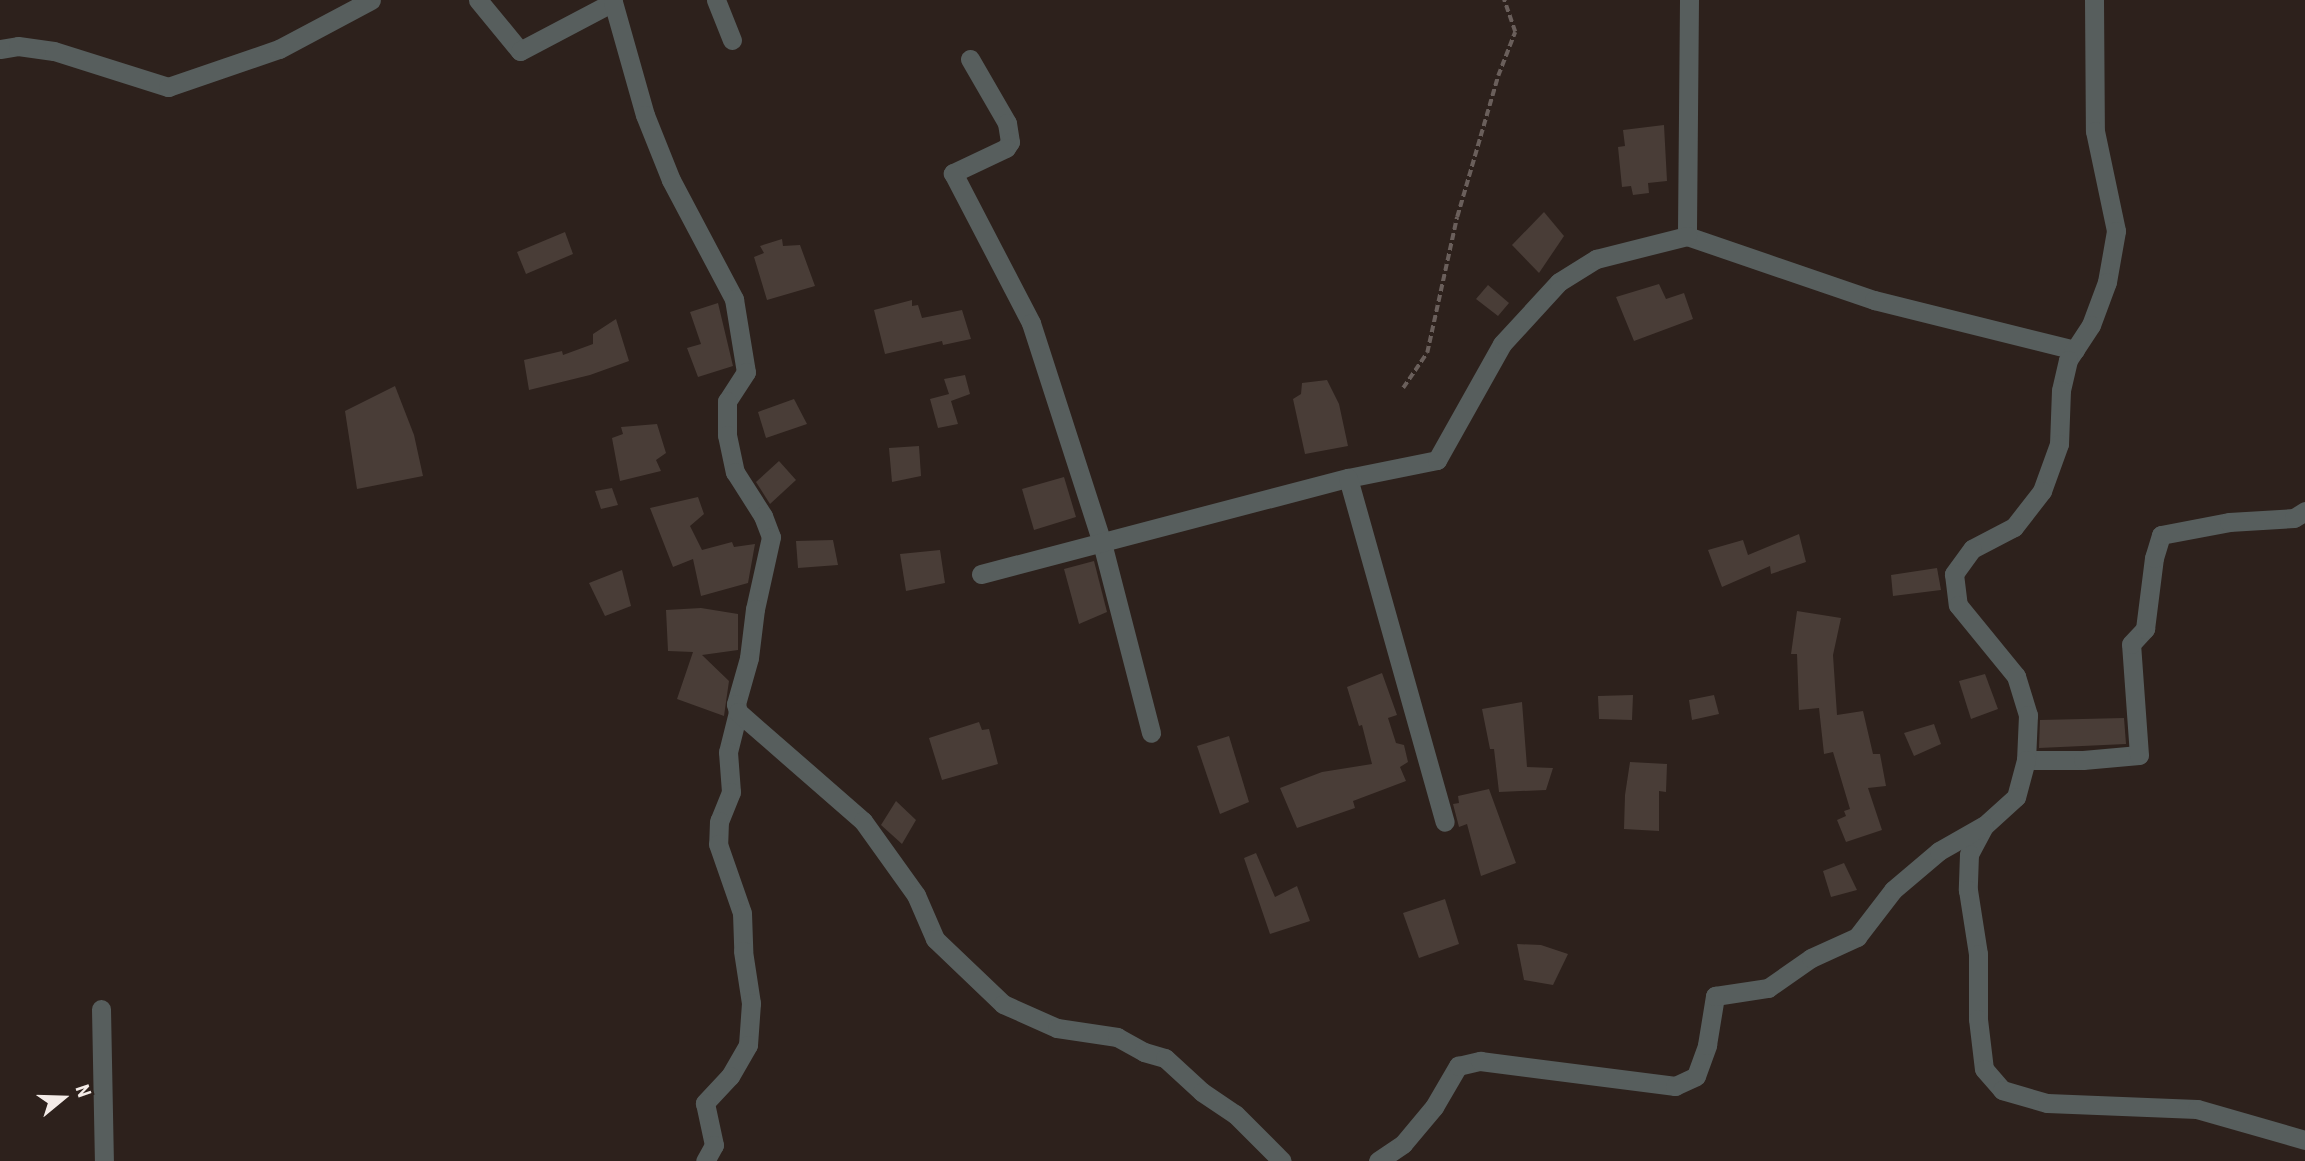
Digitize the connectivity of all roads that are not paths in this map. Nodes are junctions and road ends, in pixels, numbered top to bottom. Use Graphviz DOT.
graph roads {
  1 [pos="371,0"];
  2 [pos="478,0"];
  3 [pos="716,0"];
  4 [pos="1689,0"];
  5 [pos="2094,0"];
  6 [pos="732,40"];
  7 [pos="0,50"];
  8 [pos="970,59"];
  9 [pos="1687,236"];
  10 [pos="2074,350"];
  11 [pos="1348,478"];
  12 [pos="2305,511"];
  13 [pos="1102,543"];
  14 [pos="981,574"];
  15 [pos="738,712"];
  16 [pos="1151,733"];
  17 [pos="2026,760"];
  18 [pos="1445,822"];
  19 [pos="1984,825"];
  20 [pos="100,1009"];
  21 [pos="2305,1140"];
  22 [pos="104,1161"];
  23 [pos="705,1161"];
  24 [pos="1282,1161"];
  25 [pos="1378,1161"];
  1 -- 7 [label="street"];
  2 -- 15 [label="street"];
  3 -- 6 [label="street"];
  4 -- 9 [label="street"];
  5 -- 10 [label="street"];
  8 -- 13 [label="street"];
  9 -- 10 [label="street"];
  9 -- 11 [label="street"];
  10 -- 17 [label="street"];
  11 -- 13 [label="street"];
  11 -- 18 [label="street"];
  12 -- 17 [label="street"];
  13 -- 14 [label="street"];
  13 -- 16 [label="street"];
  15 -- 23 [label="street"];
  15 -- 24 [label="street"];
  17 -- 19 [label="street"];
  19 -- 21 [label="street"];
  19 -- 25 [label="street"];
  20 -- 22 [label="street"];
}
